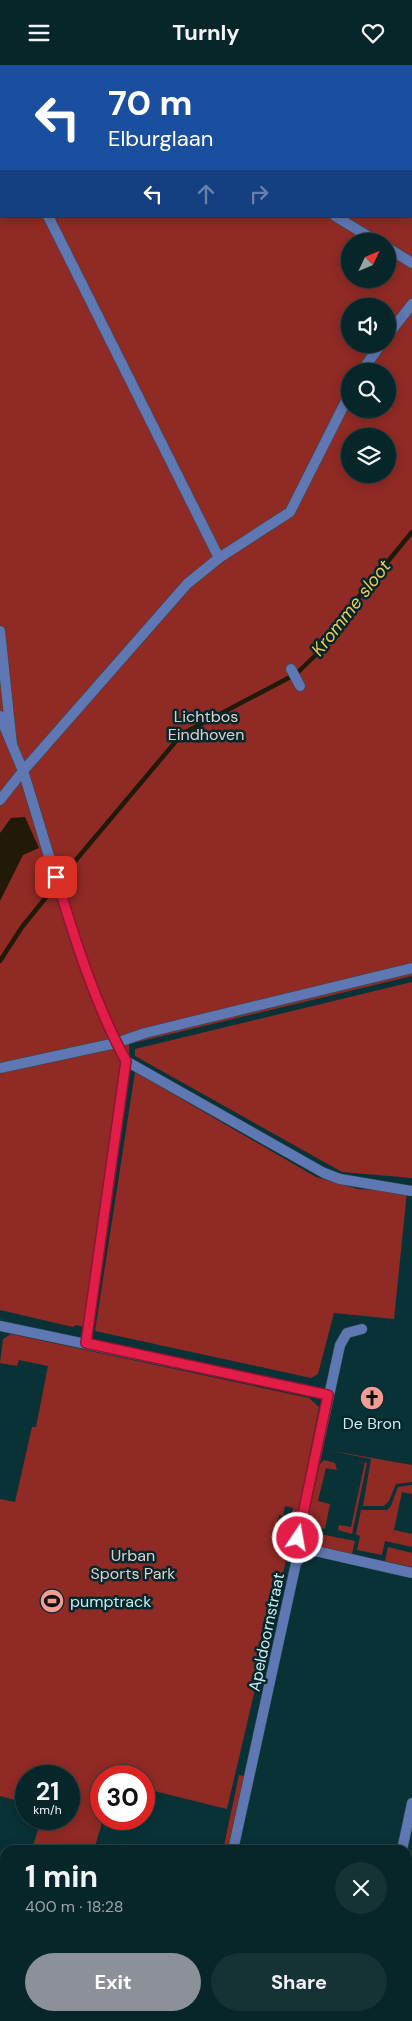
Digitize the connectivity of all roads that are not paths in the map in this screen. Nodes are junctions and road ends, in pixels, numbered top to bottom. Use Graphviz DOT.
graph roads {
  1 [pos="48,217"];
  2 [pos="337,217"];
  3 [pos="363,233"];
  4 [pos="396,253"];
  5 [pos="412,263"];
  6 [pos="412,304"];
  7 [pos="396,325"];
  8 [pos="341,411"];
  9 [pos="219,558"];
  10 [pos="0,631"];
  11 [pos="291,669"];
  12 [pos="298,682"];
  13 [pos="0,716"];
  14 [pos="12,745"];
  15 [pos="23,771"];
  16 [pos="0,800"];
  17 [pos="412,968"];
  18 [pos="116,1043"];
  19 [pos="126,1061"];
  20 [pos="0,1068"];
  21 [pos="412,1191"];
  22 [pos="0,1326"];
  23 [pos="362,1329"];
  24 [pos="86,1343"];
  25 [pos="328,1395"];
  26 [pos="305,1552"];
  27 [pos="412,1573"];
  28 [pos="412,1803"];
  29 [pos="234,1845"];
  30 [pos="403,1845"];
  1 -- 9 [label="street"];
  2 -- 3 [label="street"];
  4 -- 5 [label="street"];
  6 -- 7 [label="street"];
  8 -- 9 [label="street"];
  9 -- 15 [label="street"];
  10 -- 14 [label="street"];
  11 -- 12 [label="street"];
  13 -- 14 [label="street"];
  14 -- 15 [label="street"];
  15 -- 16 [label="street"];
  15 -- 18 [label="street"];
  17 -- 18 [label="street"];
  18 -- 19 [label="street"];
  18 -- 20 [label="street"];
  19 -- 21 [label="street"];
  19 -- 24 [label="street"];
  22 -- 24 [label="street"];
  23 -- 25 [label="street"];
  24 -- 25 [label="street"];
  25 -- 26 [label="street"];
  26 -- 27 [label="street"];
  26 -- 29 [label="street, Apeldoornstraat"];
  28 -- 30 [label="street"];
}
